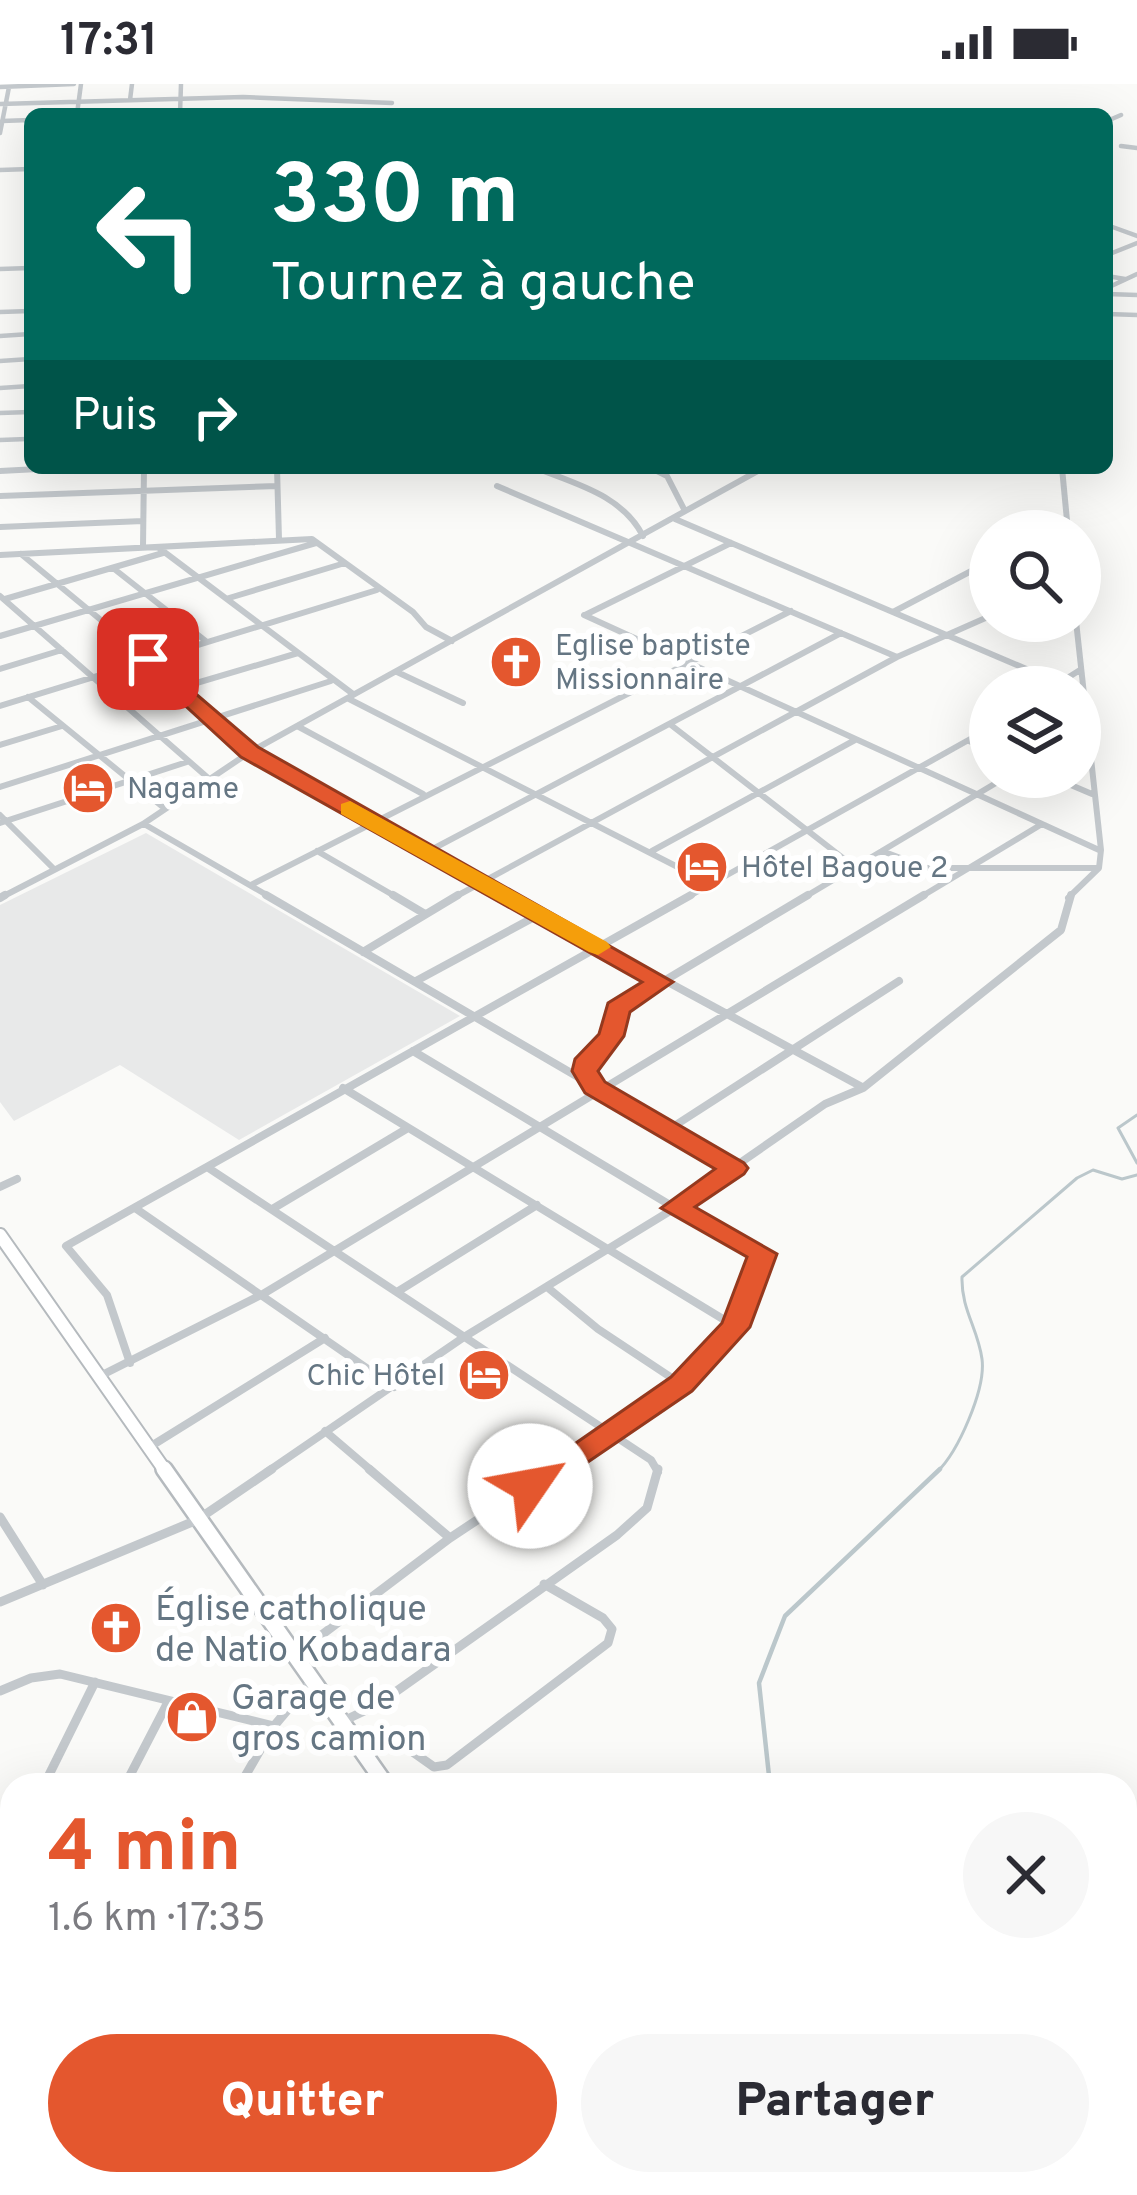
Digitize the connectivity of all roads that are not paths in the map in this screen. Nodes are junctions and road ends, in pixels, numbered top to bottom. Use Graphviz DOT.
graph roads {
  1 [pos="77,84"];
  2 [pos="132,84"];
  3 [pos="181,84"];
  4 [pos="9,85"];
  5 [pos="0,87"];
  6 [pos="180,98"];
  7 [pos="130,100"];
  8 [pos="80,101"];
  9 [pos="392,103"];
  10 [pos="3,104"];
  11 [pos="78,108"];
  12 [pos="180,108"];
  13 [pos="1121,115"];
  14 [pos="1113,118"];
  15 [pos="2,121"];
  16 [pos="0,133"];
  17 [pos="1121,146"];
  18 [pos="1137,148"];
  19 [pos="1113,277"];
  20 [pos="1137,278"];
  21 [pos="1124,280"];
  22 [pos="1113,287"];
  23 [pos="144,474"];
  24 [pos="277,474"];
  25 [pos="551,474"];
  26 [pos="663,474"];
  27 [pos="752,474"];
  28 [pos="1063,474"];
  29 [pos="277,486"];
  30 [pos="497,486"];
  31 [pos="144,490"];
  32 [pos="0,496"];
  33 [pos="1066,510"];
  34 [pos="685,511"];
  35 [pos="674,519"];
  36 [pos="143,521"];
  37 [pos="0,527"];
  38 [pos="643,536"];
  39 [pos="279,539"];
  40 [pos="317,543"];
  41 [pos="631,543"];
  42 [pos="731,543"];
  43 [pos="143,547"];
  44 [pos="161,550"];
  45 [pos="21,554"];
  46 [pos="0,555"];
  47 [pos="345,563"];
  48 [pos="685,566"];
  49 [pos="112,567"];
  50 [pos="969,572"];
  51 [pos="198,577"];
  52 [pos="55,584"];
  53 [pos="379,589"];
  54 [pos="145,593"];
  55 [pos="2,599"];
  56 [pos="227,599"];
  57 [pos="88,610"];
  58 [pos="791,611"];
  59 [pos="892,613"];
  60 [pos="969,624"];
  61 [pos="262,625"];
  62 [pos="35,626"];
  63 [pos="841,633"];
  64 [pos="942,635"];
  65 [pos="0,636"];
  66 [pos="453,641"];
  67 [pos="207,642"];
  68 [pos="62,650"];
  69 [pos="298,653"];
  70 [pos="897,657"];
  71 [pos="148,659"];
  72 [pos="688,663"];
  73 [pos="1013,666"];
  74 [pos="0,669"];
  75 [pos="396,672"];
  76 [pos="93,677"];
  77 [pos="332,680"];
  78 [pos="182,687"];
  79 [pos="741,687"];
  80 [pos="28,697"];
  81 [pos="351,697"];
  82 [pos="463,703"];
  83 [pos="0,706"];
  84 [pos="798,713"];
  85 [pos="216,718"];
  86 [pos="671,725"];
  87 [pos="62,726"];
  88 [pos="299,727"];
  89 [pos="159,736"];
  90 [pos="856,740"];
  91 [pos="969,741"];
  92 [pos="0,745"];
  93 [pos="250,752"];
  94 [pos="99,754"];
  95 [pos="716,758"];
  96 [pos="189,761"];
  97 [pos="484,768"];
  98 [pos="919,768"];
  99 [pos="207,777"];
  100 [pos="130,781"];
  101 [pos="0,787"];
  102 [pos="969,790"];
  103 [pos="537,794"];
  104 [pos="760,794"];
  105 [pos="424,795"];
  106 [pos="970,798"];
  107 [pos="986,798"];
  108 [pos="1093,798"];
  109 [pos="164,808"];
  110 [pos="2,820"];
  111 [pos="371,821"];
  112 [pos="595,822"];
  113 [pos="143,824"];
  114 [pos="1042,824"];
  115 [pos="806,830"];
  116 [pos="316,850"];
  117 [pos="880,850"];
  118 [pos="1101,850"];
  119 [pos="651,851"];
  120 [pos="427,852"];
  121 [pos="852,866"];
  122 [pos="1099,868"];
  123 [pos="54,869"];
  124 [pos="964,871"];
  125 [pos="481,882"];
  126 [pos="711,884"];
  127 [pos="249,886"];
  128 [pos="0,898"];
  129 [pos="425,914"];
  130 [pos="540,914"];
  131 [pos="598,947"];
  132 [pos="363,952"];
  133 [pos="899,981"];
  134 [pos="414,982"];
  135 [pos="660,982"];
  136 [pos="473,1016"];
  137 [pos="724,1016"];
  138 [pos="412,1050"];
  139 [pos="790,1051"];
  140 [pos="343,1088"];
  141 [pos="863,1088"];
  142 [pos="597,1089"];
  143 [pos="540,1126"];
  144 [pos="408,1128"];
  145 [pos="668,1130"];
  146 [pos="470,1165"];
  147 [pos="207,1167"];
  148 [pos="734,1168"];
  149 [pos="17,1179"];
  150 [pos="0,1187"];
  151 [pos="537,1204"];
  152 [pos="135,1208"];
  153 [pos="274,1208"];
  154 [pos="675,1208"];
  155 [pos="0,1235"];
  156 [pos="606,1250"];
  157 [pos="332,1251"];
  158 [pos="547,1287"];
  159 [pos="397,1292"];
  160 [pos="263,1294"];
  161 [pos="736,1327"];
  162 [pos="464,1337"];
  163 [pos="325,1339"];
  164 [pos="130,1363"];
  165 [pos="98,1377"];
  166 [pos="681,1384"];
  167 [pos="394,1387"];
  168 [pos="325,1431"];
  169 [pos="610,1435"];
  170 [pos="147,1449"];
  171 [pos="0,1517"];
  172 [pos="197,1520"];
  173 [pos="450,1538"];
  174 [pos="544,1584"];
  175 [pos="43,1585"];
  176 [pos="0,1602"];
  177 [pos="295,1655"];
  178 [pos="95,1682"];
  179 [pos="311,1682"];
  180 [pos="0,1690"];
  181 [pos="168,1702"];
  182 [pos="340,1723"];
  183 [pos="274,1726"];
  184 [pos="356,1745"];
  185 [pos="50,1773"];
  186 [pos="131,1773"];
  187 [pos="247,1773"];
  188 [pos="377,1773"];
  1 -- 4 [label="street"];
  1 -- 8 [label="street"];
  2 -- 7 [label="street"];
  3 -- 6 [label="street"];
  4 -- 5 [label="street"];
  4 -- 10 [label="street"];
  6 -- 7 [label="street"];
  6 -- 9 [label="street"];
  6 -- 12 [label="street"];
  7 -- 8 [label="street"];
  8 -- 10 [label="street"];
  8 -- 11 [label="street"];
  10 -- 15 [label="street"];
  13 -- 14 [label="street"];
  15 -- 16 [label="street"];
  17 -- 18 [label="street"];
  19 -- 21 [label="street"];
  20 -- 21 [label="street"];
  21 -- 22 [label="street"];
  23 -- 31 [label="street"];
  24 -- 29 [label="street"];
  25 -- 38 [label="street"];
  26 -- 34 [label="street"];
  27 -- 34 [label="street"];
  28 -- 33 [label="street"];
  29 -- 31 [label="street"];
  29 -- 39 [label="street"];
  30 -- 41 [label="street"];
  31 -- 32 [label="street"];
  31 -- 36 [label="street"];
  34 -- 35 [label="street"];
  35 -- 38 [label="street"];
  35 -- 42 [label="street"];
  36 -- 37 [label="street"];
  36 -- 43 [label="street"];
  38 -- 41 [label="street"];
  39 -- 40 [label="street"];
  39 -- 44 [label="street"];
  40 -- 47 [label="street"];
  40 -- 51 [label="street"];
  41 -- 48 [label="street"];
  41 -- 66 [label="street"];
  42 -- 48 [label="street"];
  42 -- 59 [label="street"];
  43 -- 44 [label="street"];
  43 -- 45 [label="street"];
  44 -- 49 [label="street"];
  44 -- 51 [label="street"];
  45 -- 46 [label="street"];
  45 -- 52 [label="street"];
  47 -- 53 [label="street"];
  47 -- 56 [label="street"];
  48 -- 58 [label="street"];
  48 -- 72 [label="street"];
  49 -- 52 [label="street"];
  49 -- 54 [label="street"];
  50 -- 59 [label="street"];
  51 -- 54 [label="street"];
  51 -- 56 [label="street"];
  52 -- 55 [label="street"];
  52 -- 57 [label="street"];
  53 -- 61 [label="street"];
  53 -- 66 [label="street"];
  54 -- 57 [label="street"];
  54 -- 67 [label="street"];
  55 -- 62 [label="street"];
  56 -- 61 [label="street"];
  57 -- 62 [label="street"];
  57 -- 71 [label="street"];
  58 -- 63 [label="street"];
  58 -- 72 [label="street"];
  59 -- 64 [label="street"];
  60 -- 64 [label="street"];
  61 -- 67 [label="street"];
  61 -- 69 [label="street"];
  62 -- 65 [label="street"];
  62 -- 68 [label="street"];
  63 -- 70 [label="street"];
  63 -- 79 [label="street"];
  64 -- 70 [label="street"];
  64 -- 73 [label="street"];
  66 -- 75 [label="street"];
  67 -- 71 [label="street"];
  68 -- 74 [label="street"];
  68 -- 76 [label="street"];
  69 -- 77 [label="street"];
  69 -- 78 [label="street"];
  70 -- 84 [label="street"];
  71 -- 76 [label="street"];
  71 -- 78 [label="street"];
  72 -- 79 [label="street"];
  72 -- 97 [label="street"];
  75 -- 81 [label="street"];
  75 -- 82 [label="street"];
  76 -- 80 [label="street"];
  76 -- 89 [label="street"];
  77 -- 81 [label="street"];
  77 -- 85 [label="street"];
  78 -- 85 [label="street"];
  79 -- 84 [label="street"];
  79 -- 86 [label="street"];
  80 -- 83 [label="street"];
  80 -- 87 [label="street"];
  81 -- 88 [label="street"];
  81 -- 97 [label="street"];
  84 -- 90 [label="street"];
  84 -- 95 [label="street"];
  85 -- 89 [label="street"];
  85 -- 93 [label="street"];
  86 -- 95 [label="street"];
  86 -- 103 [label="street"];
  87 -- 92 [label="street"];
  87 -- 94 [label="street"];
  88 -- 93 [label="street"];
  88 -- 105 [label="street"];
  89 -- 94 [label="street"];
  89 -- 96 [label="street"];
  90 -- 98 [label="street"];
  90 -- 104 [label="street"];
  91 -- 98 [label="street"];
  93 -- 99 [label="street"];
  93 -- 111 [label="street"];
  94 -- 100 [label="street"];
  94 -- 101 [label="street"];
  95 -- 104 [label="street"];
  95 -- 112 [label="street"];
  96 -- 99 [label="street"];
  96 -- 100 [label="street"];
  97 -- 103 [label="street"];
  97 -- 105 [label="street"];
  98 -- 102 [label="street"];
  98 -- 115 [label="street"];
  99 -- 109 [label="street"];
  100 -- 109 [label="street"];
  100 -- 110 [label="street"];
  103 -- 112 [label="street"];
  103 -- 120 [label="street"];
  104 -- 115 [label="street"];
  104 -- 119 [label="street"];
  105 -- 111 [label="street"];
  106 -- 117 [label="street"];
  107 -- 114 [label="street"];
  108 -- 118 [label="street"];
  109 -- 113 [label="street"];
  110 -- 123 [label="street"];
  111 -- 116 [label="street"];
  111 -- 120 [label="street"];
  112 -- 119 [label="street"];
  112 -- 125 [label="street"];
  113 -- 123 [label="street"];
  113 -- 127 [label="street"];
  114 -- 118 [label="street"];
  114 -- 124 [label="street"];
  115 -- 121 [label="street"];
  115 -- 126 [label="street"];
  116 -- 127 [label="street"];
  116 -- 129 [label="street"];
  117 -- 121 [label="street"];
  117 -- 124 [label="street"];
  118 -- 122 [label="street"];
  119 -- 126 [label="street"];
  120 -- 125 [label="street"];
  121 -- 135 [label="street"];
  122 -- 124 [label="street"];
  122 -- 141 [label="street"];
  123 -- 128 [label="street"];
  124 -- 137 [label="street"];
  125 -- 129 [label="street"];
  125 -- 130 [label="street"];
  126 -- 131 [label="street"];
  127 -- 132 [label="street"];
  129 -- 132 [label="street"];
  130 -- 131 [label="street"];
  130 -- 134 [label="street"];
  131 -- 135 [label="street"];
  131 -- 136 [label="street"];
  132 -- 134 [label="street"];
  133 -- 139 [label="street"];
  134 -- 136 [label="street"];
  135 -- 137 [label="street"];
  135 -- 142 [label="street"];
  136 -- 138 [label="street"];
  136 -- 142 [label="street"];
  137 -- 139 [label="street"];
  137 -- 142 [label="street"];
  138 -- 140 [label="street"];
  138 -- 143 [label="street"];
  139 -- 141 [label="street"];
  139 -- 145 [label="street"];
  140 -- 144 [label="street"];
  140 -- 147 [label="street"];
  141 -- 148 [label="street"];
  142 -- 143 [label="street"];
  142 -- 145 [label="street"];
  143 -- 146 [label="street"];
  143 -- 154 [label="street"];
  144 -- 146 [label="street"];
  144 -- 153 [label="street"];
  145 -- 148 [label="street"];
  146 -- 151 [label="street"];
  146 -- 157 [label="street"];
  147 -- 152 [label="street"];
  147 -- 153 [label="street"];
  148 -- 154 [label="street"];
  149 -- 150 [label="street"];
  151 -- 156 [label="street"];
  151 -- 159 [label="street"];
  152 -- 160 [label="street"];
  152 -- 164 [label="street"];
  153 -- 157 [label="street"];
  154 -- 156 [label="street"];
  154 -- 161 [label="street"];
  155 -- 165 [label="main road"];
  156 -- 158 [label="street"];
  156 -- 161 [label="street"];
  157 -- 159 [label="street"];
  157 -- 160 [label="street"];
  158 -- 162 [label="street"];
  158 -- 166 [label="street"];
  159 -- 162 [label="street"];
  160 -- 163 [label="street"];
  160 -- 164 [label="street"];
  161 -- 166 [label="street"];
  162 -- 167 [label="street"];
  162 -- 169 [label="street"];
  163 -- 167 [label="street"];
  163 -- 170 [label="street"];
  164 -- 165 [label="street"];
  165 -- 170 [label="main road"];
  166 -- 169 [label="street"];
  167 -- 168 [label="street"];
  168 -- 172 [label="street"];
  168 -- 173 [label="street"];
  169 -- 173 [label="street"];
  169 -- 174 [label="street"];
  170 -- 172 [label="main road"];
  171 -- 175 [label="street"];
  172 -- 175 [label="street"];
  172 -- 177 [label="main road"];
  173 -- 177 [label="street"];
  174 -- 182 [label="street"];
  174 -- 184 [label="street"];
  175 -- 176 [label="street"];
  177 -- 179 [label="main road"];
  178 -- 180 [label="street"];
  178 -- 181 [label="street"];
  178 -- 185 [label="street"];
  179 -- 182 [label="main road"];
  179 -- 183 [label="street"];
  181 -- 183 [label="street"];
  181 -- 186 [label="street"];
  182 -- 184 [label="main road"];
  183 -- 187 [label="street"];
  184 -- 188 [label="main road"];
}
